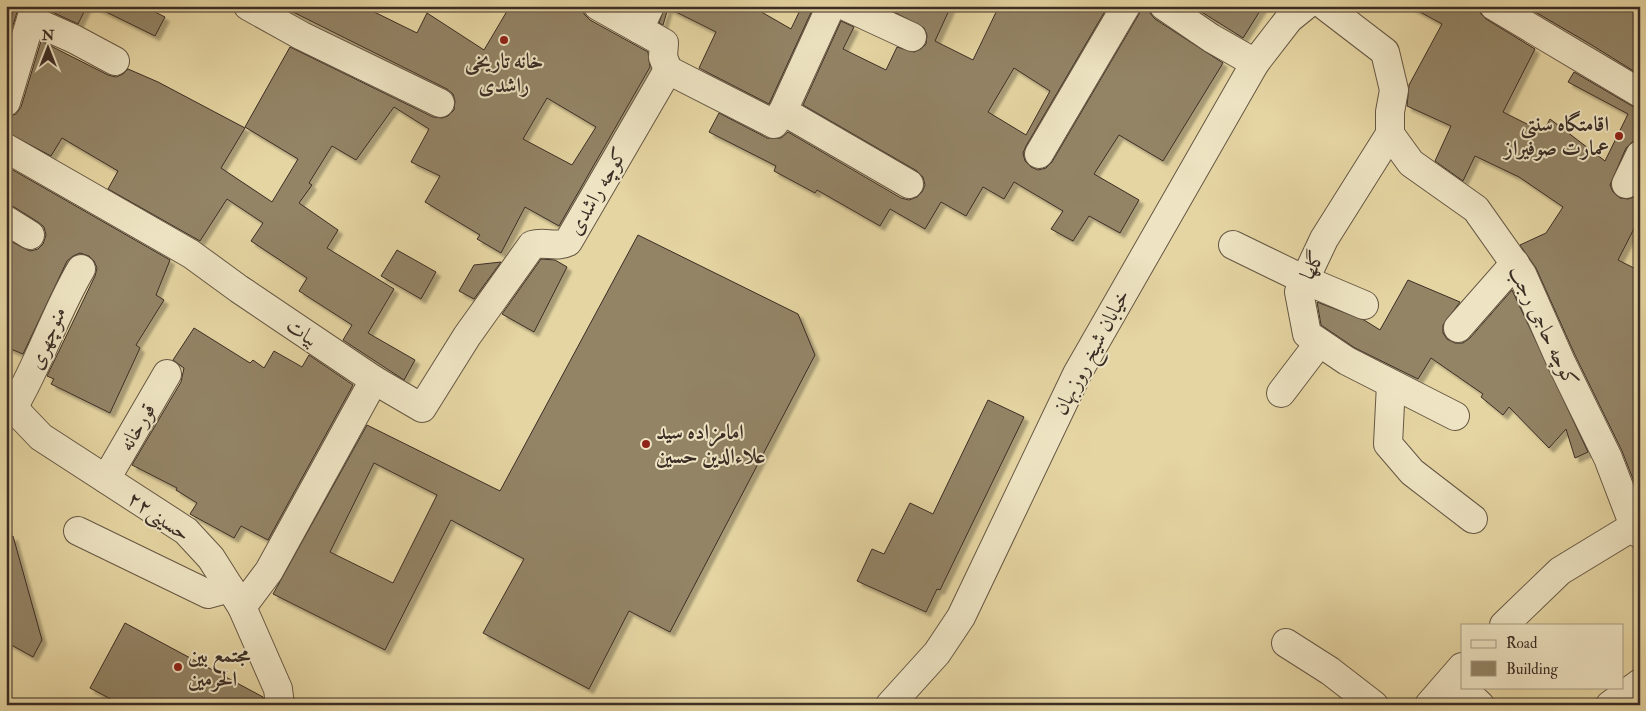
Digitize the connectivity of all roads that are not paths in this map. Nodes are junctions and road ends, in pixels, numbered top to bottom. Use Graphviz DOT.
graph roads {
  1 [pos="248,6"];
  2 [pos="598,6"];
  3 [pos="831,6"];
  4 [pos="845,6"];
  5 [pos="1126,6"];
  6 [pos="1164,6"];
  7 [pos="1305,6"];
  8 [pos="1325,6"];
  9 [pos="1494,6"];
  10 [pos="33,13"];
  11 [pos="645,18"];
  12 [pos="912,37"];
  13 [pos="115,61"];
  14 [pos="1256,64"];
  15 [pos="668,70"];
  16 [pos="1640,92"];
  17 [pos="6,102"];
  18 [pos="440,103"];
  19 [pos="778,117"];
  20 [pos="1390,134"];
  21 [pos="6,148"];
  22 [pos="1039,154"];
  23 [pos="1640,155"];
  24 [pos="909,184"];
  25 [pos="1626,184"];
  26 [pos="6,220"];
  27 [pos="30,235"];
  28 [pos="1233,245"];
  29 [pos="1514,264"];
  30 [pos="81,269"];
  31 [pos="1305,280"];
  32 [pos="1364,305"];
  33 [pos="1458,328"];
  34 [pos="1320,343"];
  35 [pos="168,374"];
  36 [pos="374,380"];
  37 [pos="1391,384"];
  38 [pos="1281,393"];
  39 [pos="10,399"];
  40 [pos="1455,416"];
  41 [pos="106,479"];
  42 [pos="1473,519"];
  43 [pos="1638,530"];
  44 [pos="78,531"];
  45 [pos="236,598"];
  46 [pos="1505,624"];
  47 [pos="1286,643"];
  48 [pos="1457,673"];
  49 [pos="1640,682"];
  50 [pos="1468,688"];
  51 [pos="280,705"];
  52 [pos="890,705"];
  53 [pos="1374,705"];
  54 [pos="1429,705"];
  55 [pos="1480,705"];
  56 [pos="1610,705"];
  1 -- 18 [label="street"];
  2 -- 11 [label="street"];
  3 -- 19 [label="street"];
  4 -- 12 [label="street"];
  5 -- 22 [label="street"];
  6 -- 14 [label="street"];
  7 -- 14 [label="street, خیابان شیخ روزبهان"];
  8 -- 20 [label="street"];
  9 -- 16 [label="street"];
  10 -- 13 [label="street"];
  10 -- 17 [label="street"];
  11 -- 15 [label="street"];
  14 -- 52 [label="street, خیابان شیخ روزبهان"];
  15 -- 19 [label="street"];
  15 -- 36 [label="street, کوچه راشدی"];
  19 -- 24 [label="street"];
  20 -- 29 [label="street, کوچه حاجی رجب"];
  20 -- 31 [label="street, گلها"];
  21 -- 36 [label="street, بیات"];
  23 -- 25 [label="street"];
  26 -- 27 [label="street"];
  28 -- 31 [label="street"];
  29 -- 33 [label="street"];
  29 -- 43 [label="street, کوچه حاجی رجب"];
  30 -- 39 [label="street, منوچهری"];
  31 -- 32 [label="street"];
  31 -- 34 [label="street, گلها"];
  34 -- 37 [label="street, گلها"];
  34 -- 38 [label="street"];
  35 -- 41 [label="street, قورخانه"];
  36 -- 45 [label="street"];
  37 -- 40 [label="street, گلها"];
  37 -- 42 [label="street"];
  39 -- 41 [label="street, حسینی۲۲"];
  41 -- 45 [label="street, حسینی۲۲"];
  43 -- 46 [label="street"];
  44 -- 45 [label="street"];
  45 -- 51 [label="street, حسینی۲۲"];
  47 -- 53 [label="street"];
  48 -- 54 [label="street"];
  49 -- 56 [label="street"];
  50 -- 55 [label="street"];
}
